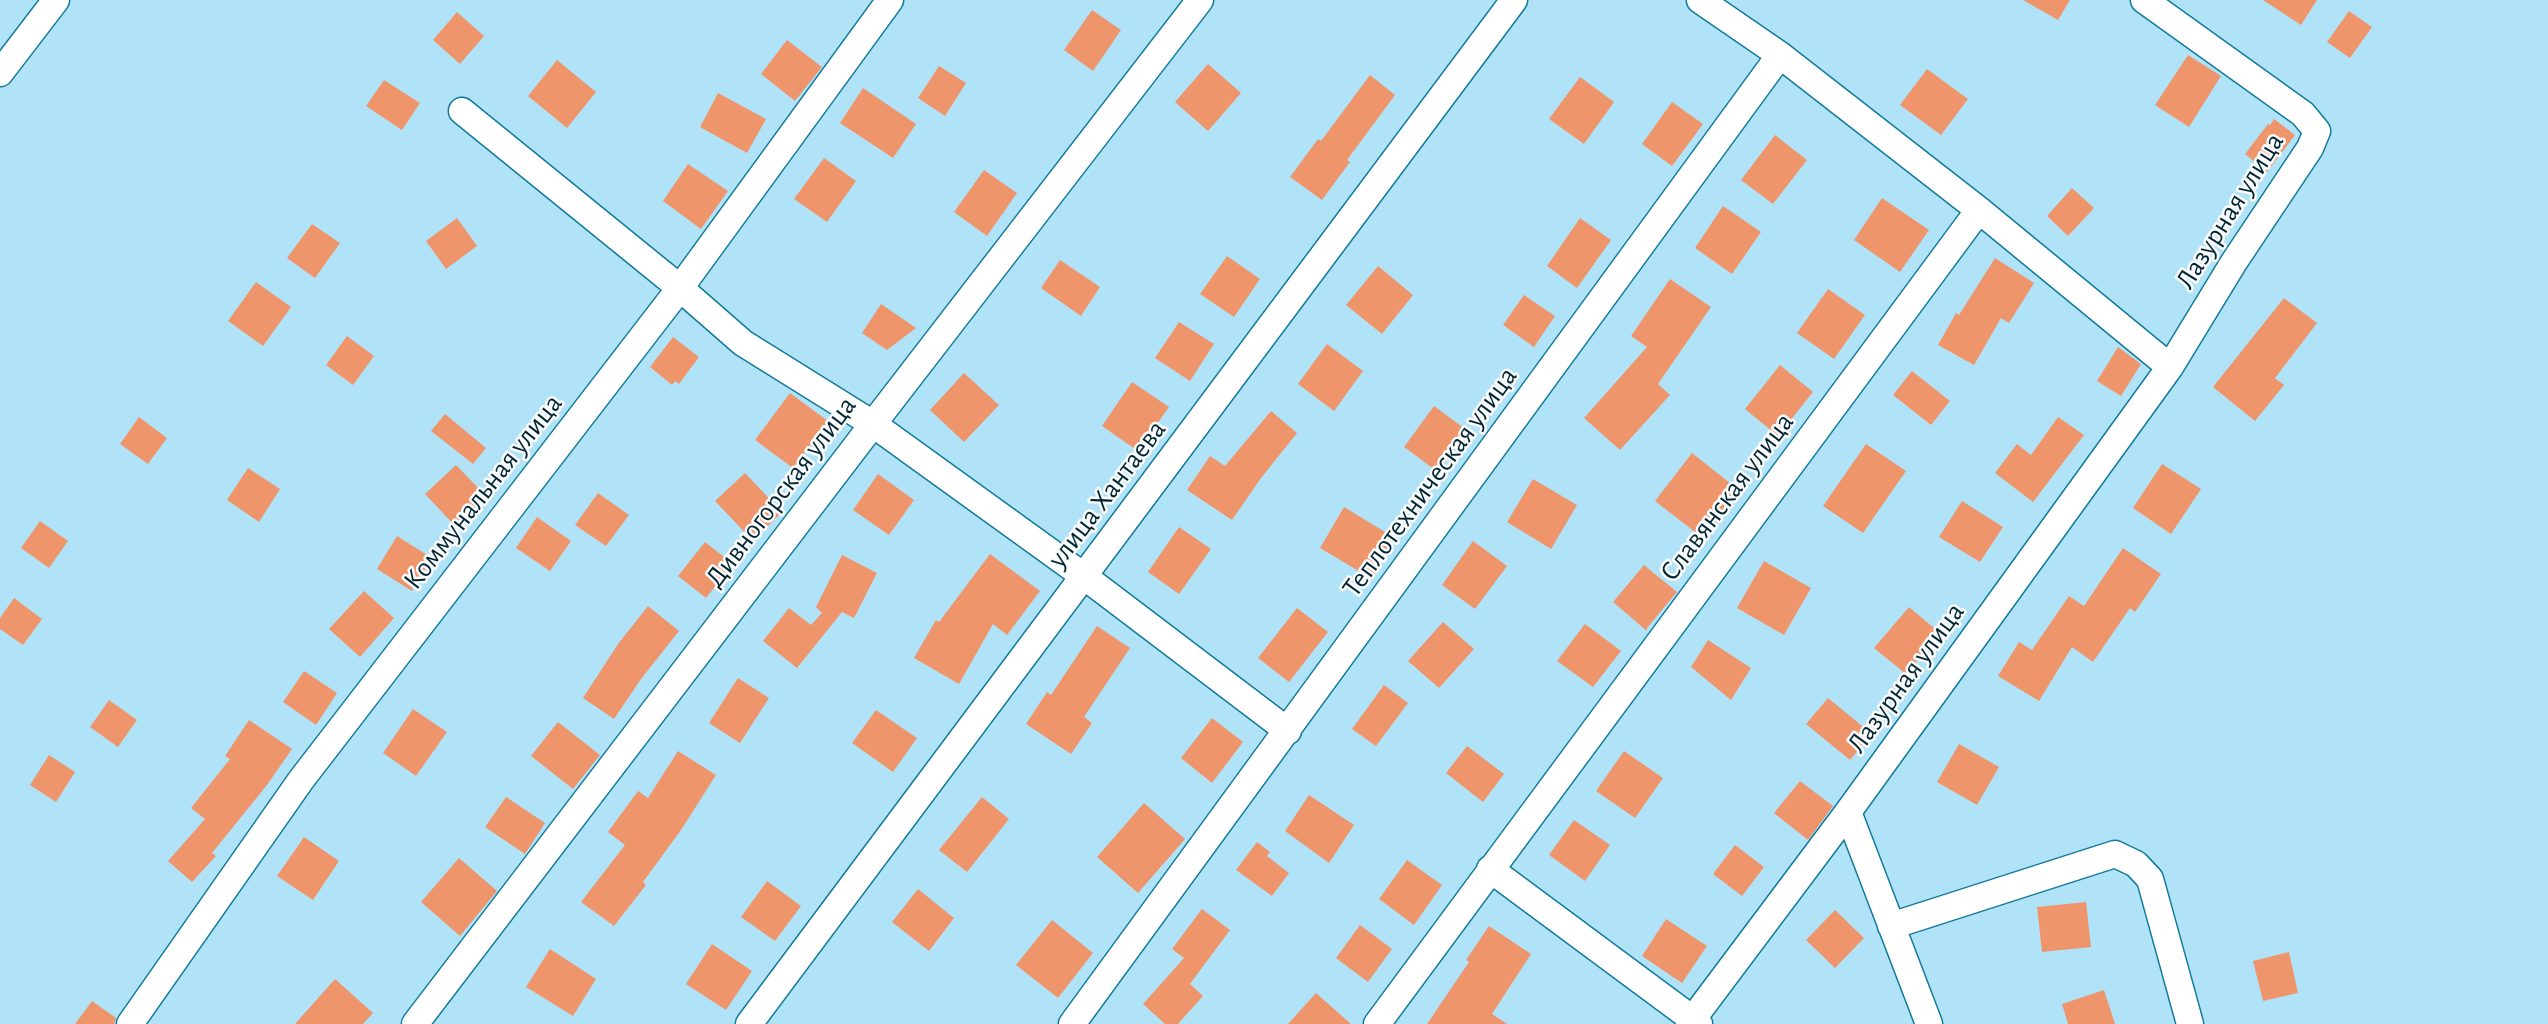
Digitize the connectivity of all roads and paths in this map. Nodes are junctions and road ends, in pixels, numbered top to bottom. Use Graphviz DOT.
graph roads {
  1 [pos="56,0"];
  2 [pos="890,0"];
  3 [pos="1200,0"];
  4 [pos="1514,0"];
  5 [pos="1700,0"];
  6 [pos="2144,0"];
  7 [pos="1780,55"];
  8 [pos="0,74"];
  9 [pos="462,111"];
  10 [pos="1979,210"];
  11 [pos="680,288"];
  12 [pos="2170,367"];
  13 [pos="873,424"];
  14 [pos="1084,577"];
  15 [pos="1288,731"];
  16 [pos="1848,811"];
  17 [pos="1490,870"];
  18 [pos="1891,926"];
  19 [pos="1694,1022"];
  20 [pos="130,1024"];
  21 [pos="415,1024"];
  22 [pos="749,1024"];
  23 [pos="1072,1024"];
  24 [pos="1377,1024"];
  25 [pos="1929,1024"];
  26 [pos="2190,1024"];
  1 -- 8 [label="street"];
  2 -- 11 [label="street, Коммунальная улица"];
  3 -- 13 [label="street, Дивногорская улица"];
  4 -- 14 [label="street, улица Хантаева"];
  5 -- 7 [label="street"];
  6 -- 12 [label="street, Лазурная улица"];
  7 -- 10 [label="street"];
  7 -- 15 [label="street, Теплотехническая улица"];
  9 -- 11 [label="street"];
  10 -- 12 [label="street"];
  10 -- 17 [label="street, Славянская улица"];
  11 -- 13 [label="street"];
  11 -- 20 [label="street, Коммунальная улица"];
  12 -- 16 [label="street, Лазурная улица"];
  13 -- 14 [label="street"];
  13 -- 21 [label="street, Дивногорская улица"];
  14 -- 15 [label="street"];
  14 -- 22 [label="street, улица Хантаева"];
  15 -- 23 [label="street, Теплотехническая улица"];
  16 -- 18 [label="street"];
  16 -- 19 [label="street, Лазурная улица"];
  17 -- 19 [label="street"];
  17 -- 24 [label="street, Славянская улица"];
  18 -- 25 [label="street"];
  18 -- 26 [label="street"];
}
